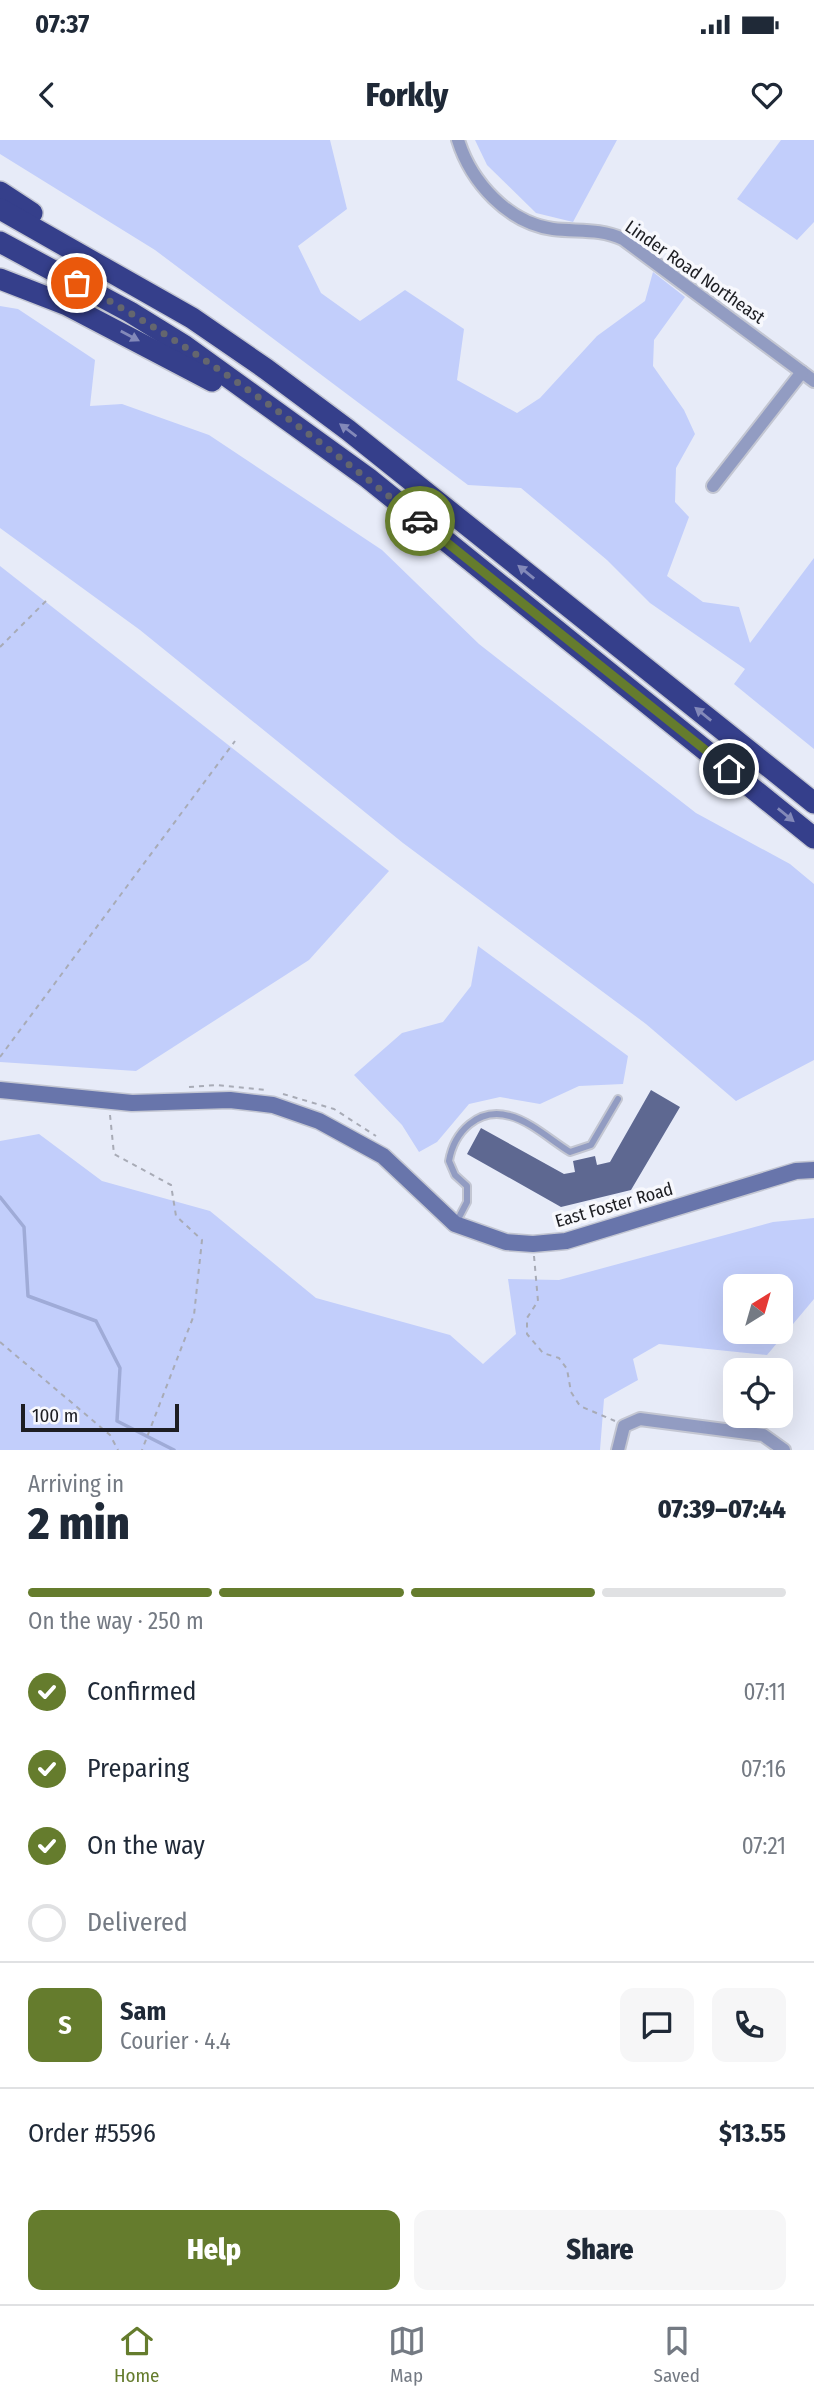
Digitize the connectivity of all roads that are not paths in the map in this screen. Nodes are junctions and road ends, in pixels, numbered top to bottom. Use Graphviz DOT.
graph roads {
  1 [pos="458,140"];
  2 [pos="0,192"];
  3 [pos="0,209"];
  4 [pos="0,242"];
  5 [pos="0,279"];
  6 [pos="192,318"];
  7 [pos="802,372"];
  8 [pos="814,381"];
  9 [pos="368,478"];
  10 [pos="713,486"];
  11 [pos="814,803"];
  12 [pos="814,838"];
  13 [pos="0,1090"];
  14 [pos="618,1099"];
  15 [pos="814,1170"];
  16 [pos="455,1224"];
  17 [pos="618,1450"];
  18 [pos="785,1450"];
  1 -- 7 [label="street, Linder Road Northeast"];
  2 -- 6 [label="highway"];
  3 -- 6 [label="highway"];
  4 -- 9 [label="highway"];
  5 -- 9 [label="highway, one-way"];
  11 -- 6 [label="highway, one-way"];
  7 -- 8 [label="street, Linder Road Northeast"];
  7 -- 10 [label="street"];
  9 -- 12 [label="highway, one-way"];
  13 -- 16 [label="street, East Foster Road"];
  14 -- 16 [label="lane"];
  15 -- 16 [label="street, East Foster Road"];
  17 -- 18 [label="street"];
}
